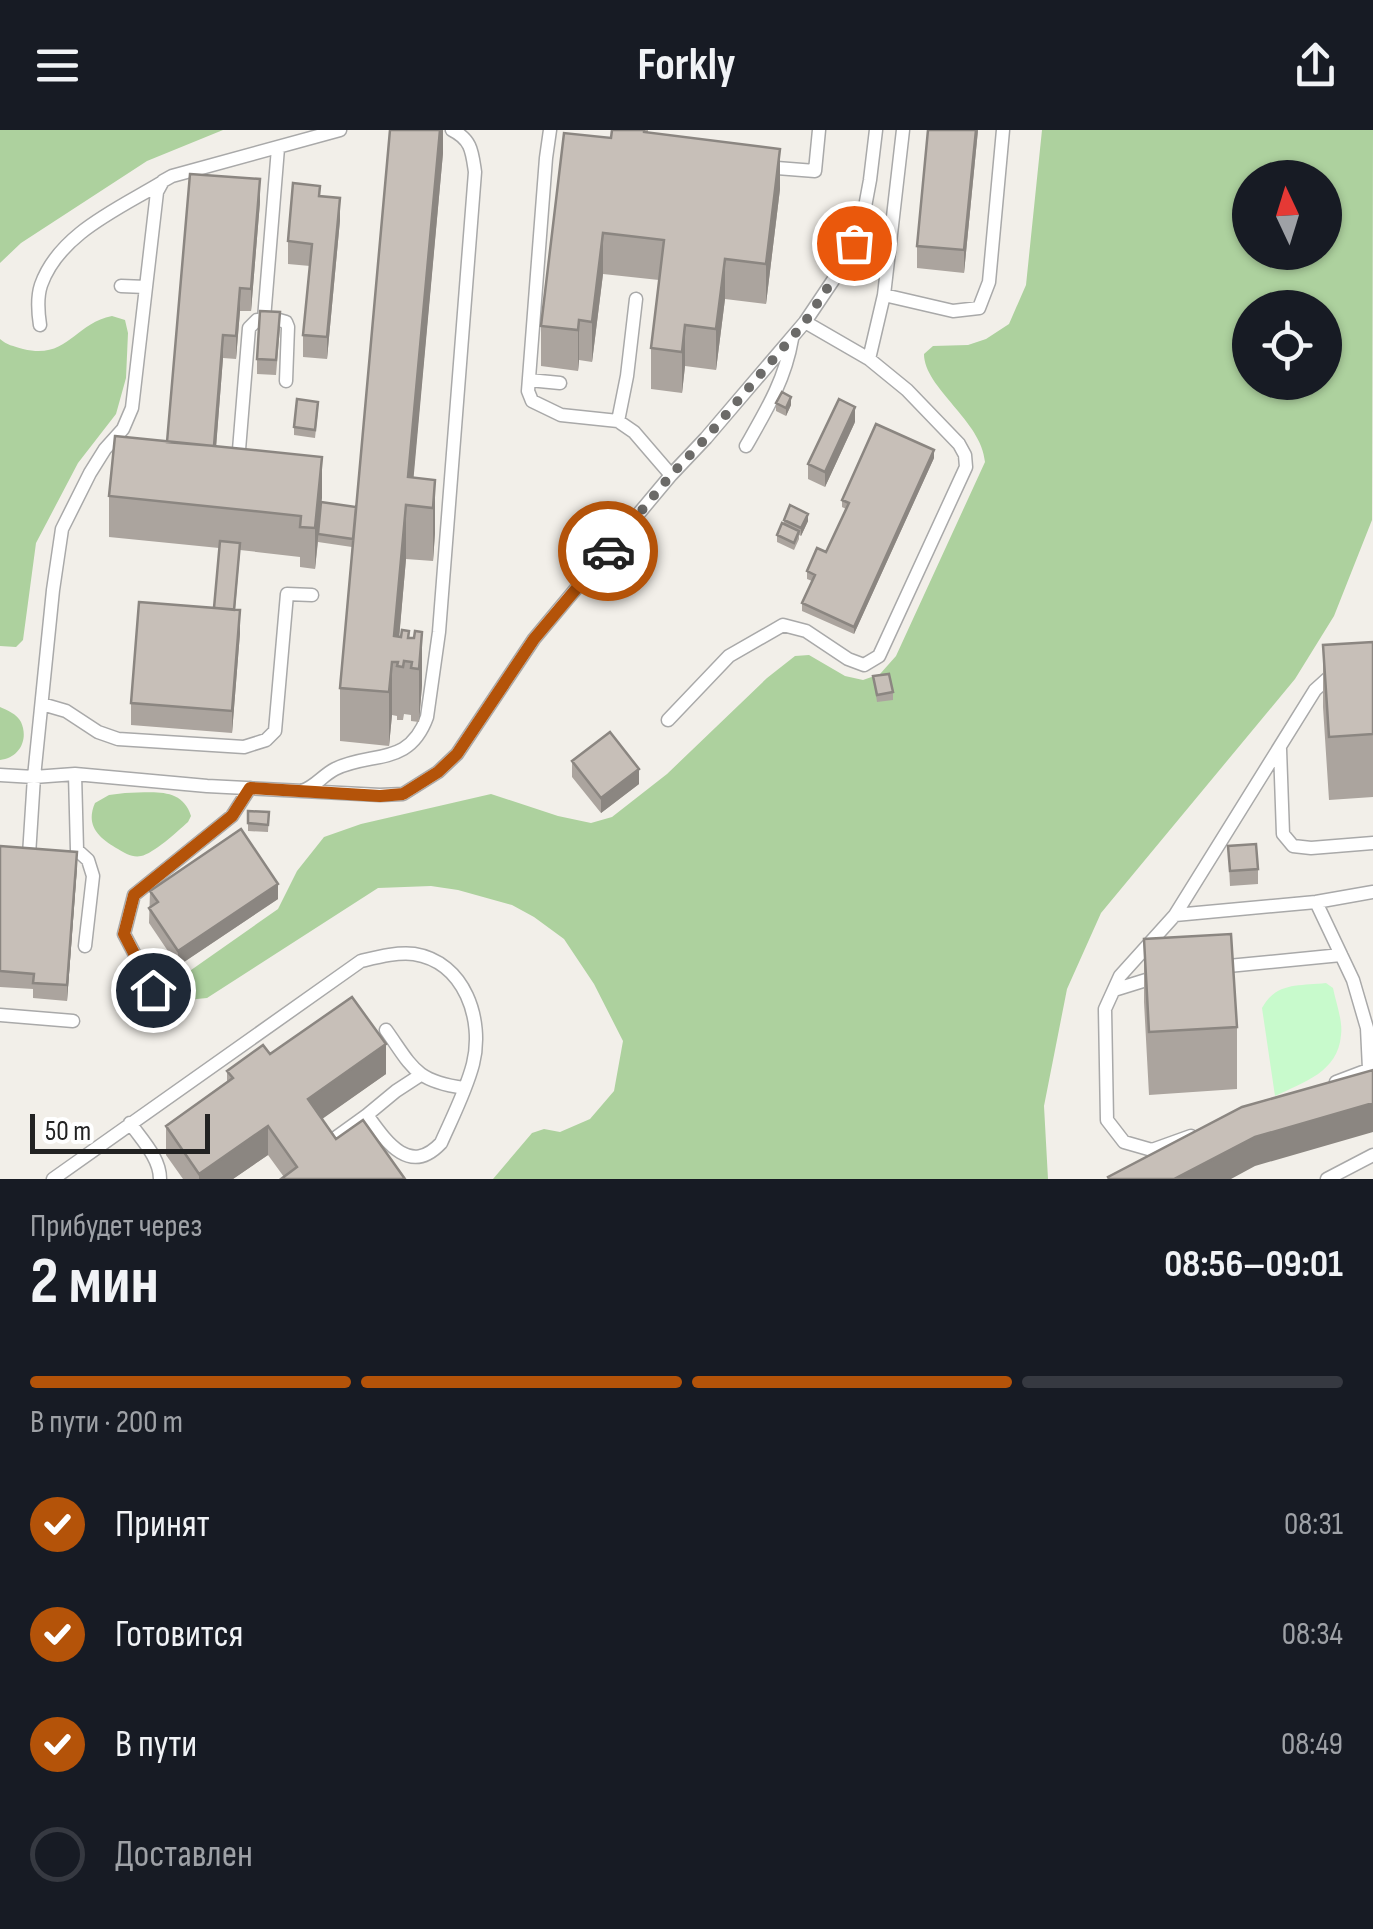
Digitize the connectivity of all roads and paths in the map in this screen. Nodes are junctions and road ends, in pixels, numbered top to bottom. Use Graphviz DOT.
graph roads {
  1 [pos="340,130"];
  2 [pos="452,130"];
  3 [pos="819,130"];
  4 [pos="876,130"];
  5 [pos="903,130"];
  6 [pos="1003,130"];
  7 [pos="549,134"];
  8 [pos="566,140"];
  9 [pos="278,148"];
  10 [pos="759,167"];
  11 [pos="163,182"];
  12 [pos="122,286"];
  13 [pos="146,288"];
  14 [pos="884,295"];
  15 [pos="636,300"];
  16 [pos="264,319"];
  17 [pos="805,322"];
  18 [pos="40,325"];
  19 [pos="792,336"];
  20 [pos="869,359"];
  21 [pos="528,380"];
  22 [pos="286,381"];
  23 [pos="560,384"];
  24 [pos="618,421"];
  25 [pos="746,446"];
  26 [pos="238,464"];
  27 [pos="671,475"];
  28 [pos="312,595"];
  29 [pos="1354,670"];
  30 [pos="42,704"];
  31 [pos="668,720"];
  32 [pos="1280,746"];
  33 [pos="76,774"];
  34 [pos="0,775"];
  35 [pos="34,777"];
  36 [pos="250,788"];
  37 [pos="300,791"];
  38 [pos="1373,843"];
  39 [pos="30,856"];
  40 [pos="1373,892"];
  41 [pos="1316,902"];
  42 [pos="1175,915"];
  43 [pos="85,946"];
  44 [pos="1342,955"];
  45 [pos="1198,970"];
  46 [pos="1180,971"];
  47 [pos="153,990"];
  48 [pos="1114,990"];
  49 [pos="0,1015"];
  50 [pos="72,1021"];
  51 [pos="386,1030"];
  52 [pos="1371,1069"];
  53 [pos="420,1076"];
  54 [pos="1327,1086"];
  55 [pos="464,1088"];
  56 [pos="367,1115"];
  57 [pos="130,1123"];
  58 [pos="1206,1132"];
  59 [pos="321,1148"];
  60 [pos="1373,1155"];
  61 [pos="53,1179"];
  62 [pos="160,1179"];
  63 [pos="1328,1179"];
  1 -- 9 [label="lane"];
  2 -- 37 [label="lane"];
  3 -- 10 [label="lane"];
  4 -- 17 [label="lane"];
  5 -- 14 [label="lane"];
  6 -- 14 [label="lane"];
  7 -- 8 [label="lane"];
  7 -- 21 [label="lane"];
  9 -- 11 [label="lane"];
  9 -- 16 [label="lane"];
  11 -- 13 [label="lane"];
  11 -- 18 [label="lane"];
  12 -- 13 [label="lane"];
  13 -- 30 [label="lane"];
  14 -- 20 [label="lane"];
  15 -- 24 [label="lane"];
  16 -- 22 [label="lane"];
  16 -- 26 [label="lane"];
  17 -- 19 [label="lane"];
  17 -- 20 [label="lane"];
  19 -- 25 [label="lane"];
  19 -- 27 [label="lane"];
  20 -- 31 [label="lane"];
  21 -- 23 [label="lane"];
  21 -- 24 [label="lane"];
  24 -- 27 [label="lane"];
  27 -- 37 [label="lane"];
  28 -- 30 [label="lane"];
  29 -- 32 [label="lane"];
  30 -- 35 [label="lane"];
  32 -- 38 [label="lane"];
  32 -- 42 [label="lane"];
  33 -- 35 [label="lane"];
  33 -- 36 [label="lane"];
  33 -- 43 [label="lane"];
  34 -- 35 [label="lane"];
  35 -- 39 [label="lane"];
  36 -- 37 [label="lane"];
  36 -- 47 [label="lane"];
  40 -- 41 [label="lane"];
  41 -- 42 [label="lane"];
  41 -- 44 [label="lane"];
  42 -- 48 [label="lane"];
  44 -- 45 [label="lane"];
  44 -- 52 [label="lane"];
  46 -- 48 [label="lane"];
  48 -- 58 [label="lane"];
  49 -- 50 [label="lane"];
  51 -- 53 [label="lane"];
  52 -- 54 [label="lane"];
  53 -- 55 [label="lane"];
  53 -- 56 [label="lane"];
  55 -- 56 [label="lane"];
  55 -- 57 [label="lane"];
  56 -- 59 [label="lane"];
  57 -- 61 [label="lane"];
  57 -- 62 [label="lane"];
  60 -- 63 [label="lane"];
}
